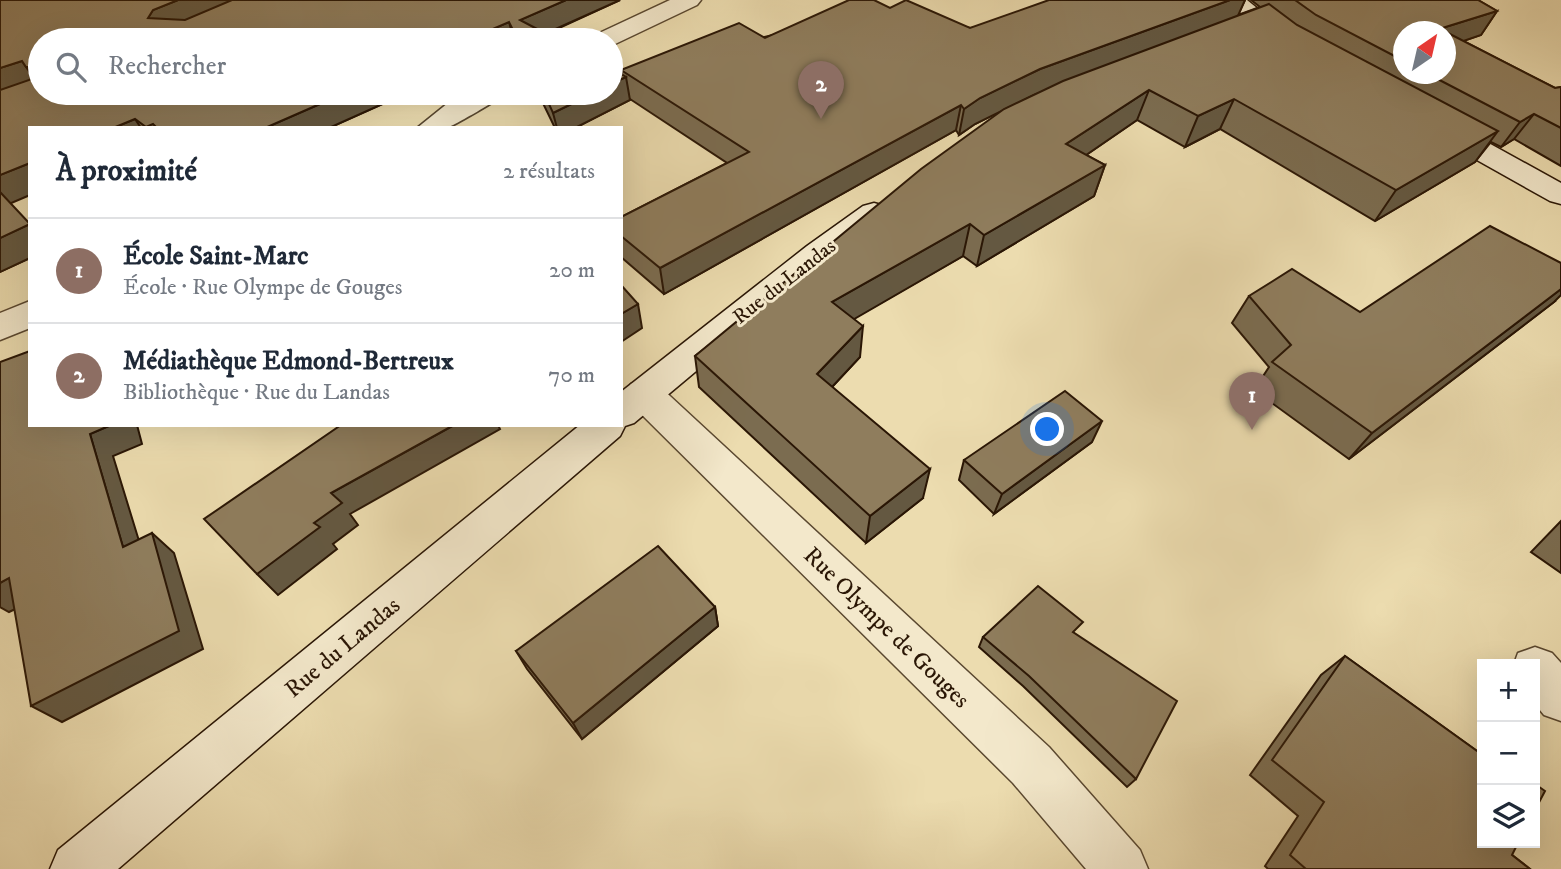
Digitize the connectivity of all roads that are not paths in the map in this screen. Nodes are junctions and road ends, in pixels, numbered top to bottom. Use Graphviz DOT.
graph roads {
  1 [pos="688,0"];
  2 [pos="1233,0"];
  3 [pos="623,31"];
  4 [pos="1316,60"];
  5 [pos="467,105"];
  6 [pos="1409,111"];
  7 [pos="434,126"];
  8 [pos="900,194"];
  9 [pos="1561,195"];
  10 [pos="28,314"];
  11 [pos="0,328"];
  12 [pos="632,404"];
  13 [pos="605,427"];
  14 [pos="1540,675"];
  15 [pos="1561,698"];
  16 [pos="77,869"];
  17 [pos="1121,869"];
  1 -- 3 [label="street"];
  2 -- 4 [label="street"];
  5 -- 7 [label="street"];
  6 -- 9 [label="street"];
  8 -- 12 [label="street, Rue du Landas"];
  10 -- 11 [label="street"];
  12 -- 17 [label="street, Rue Olympe de Gouges"];
  13 -- 16 [label="street, Rue du Landas"];
  14 -- 15 [label="street"];
}
